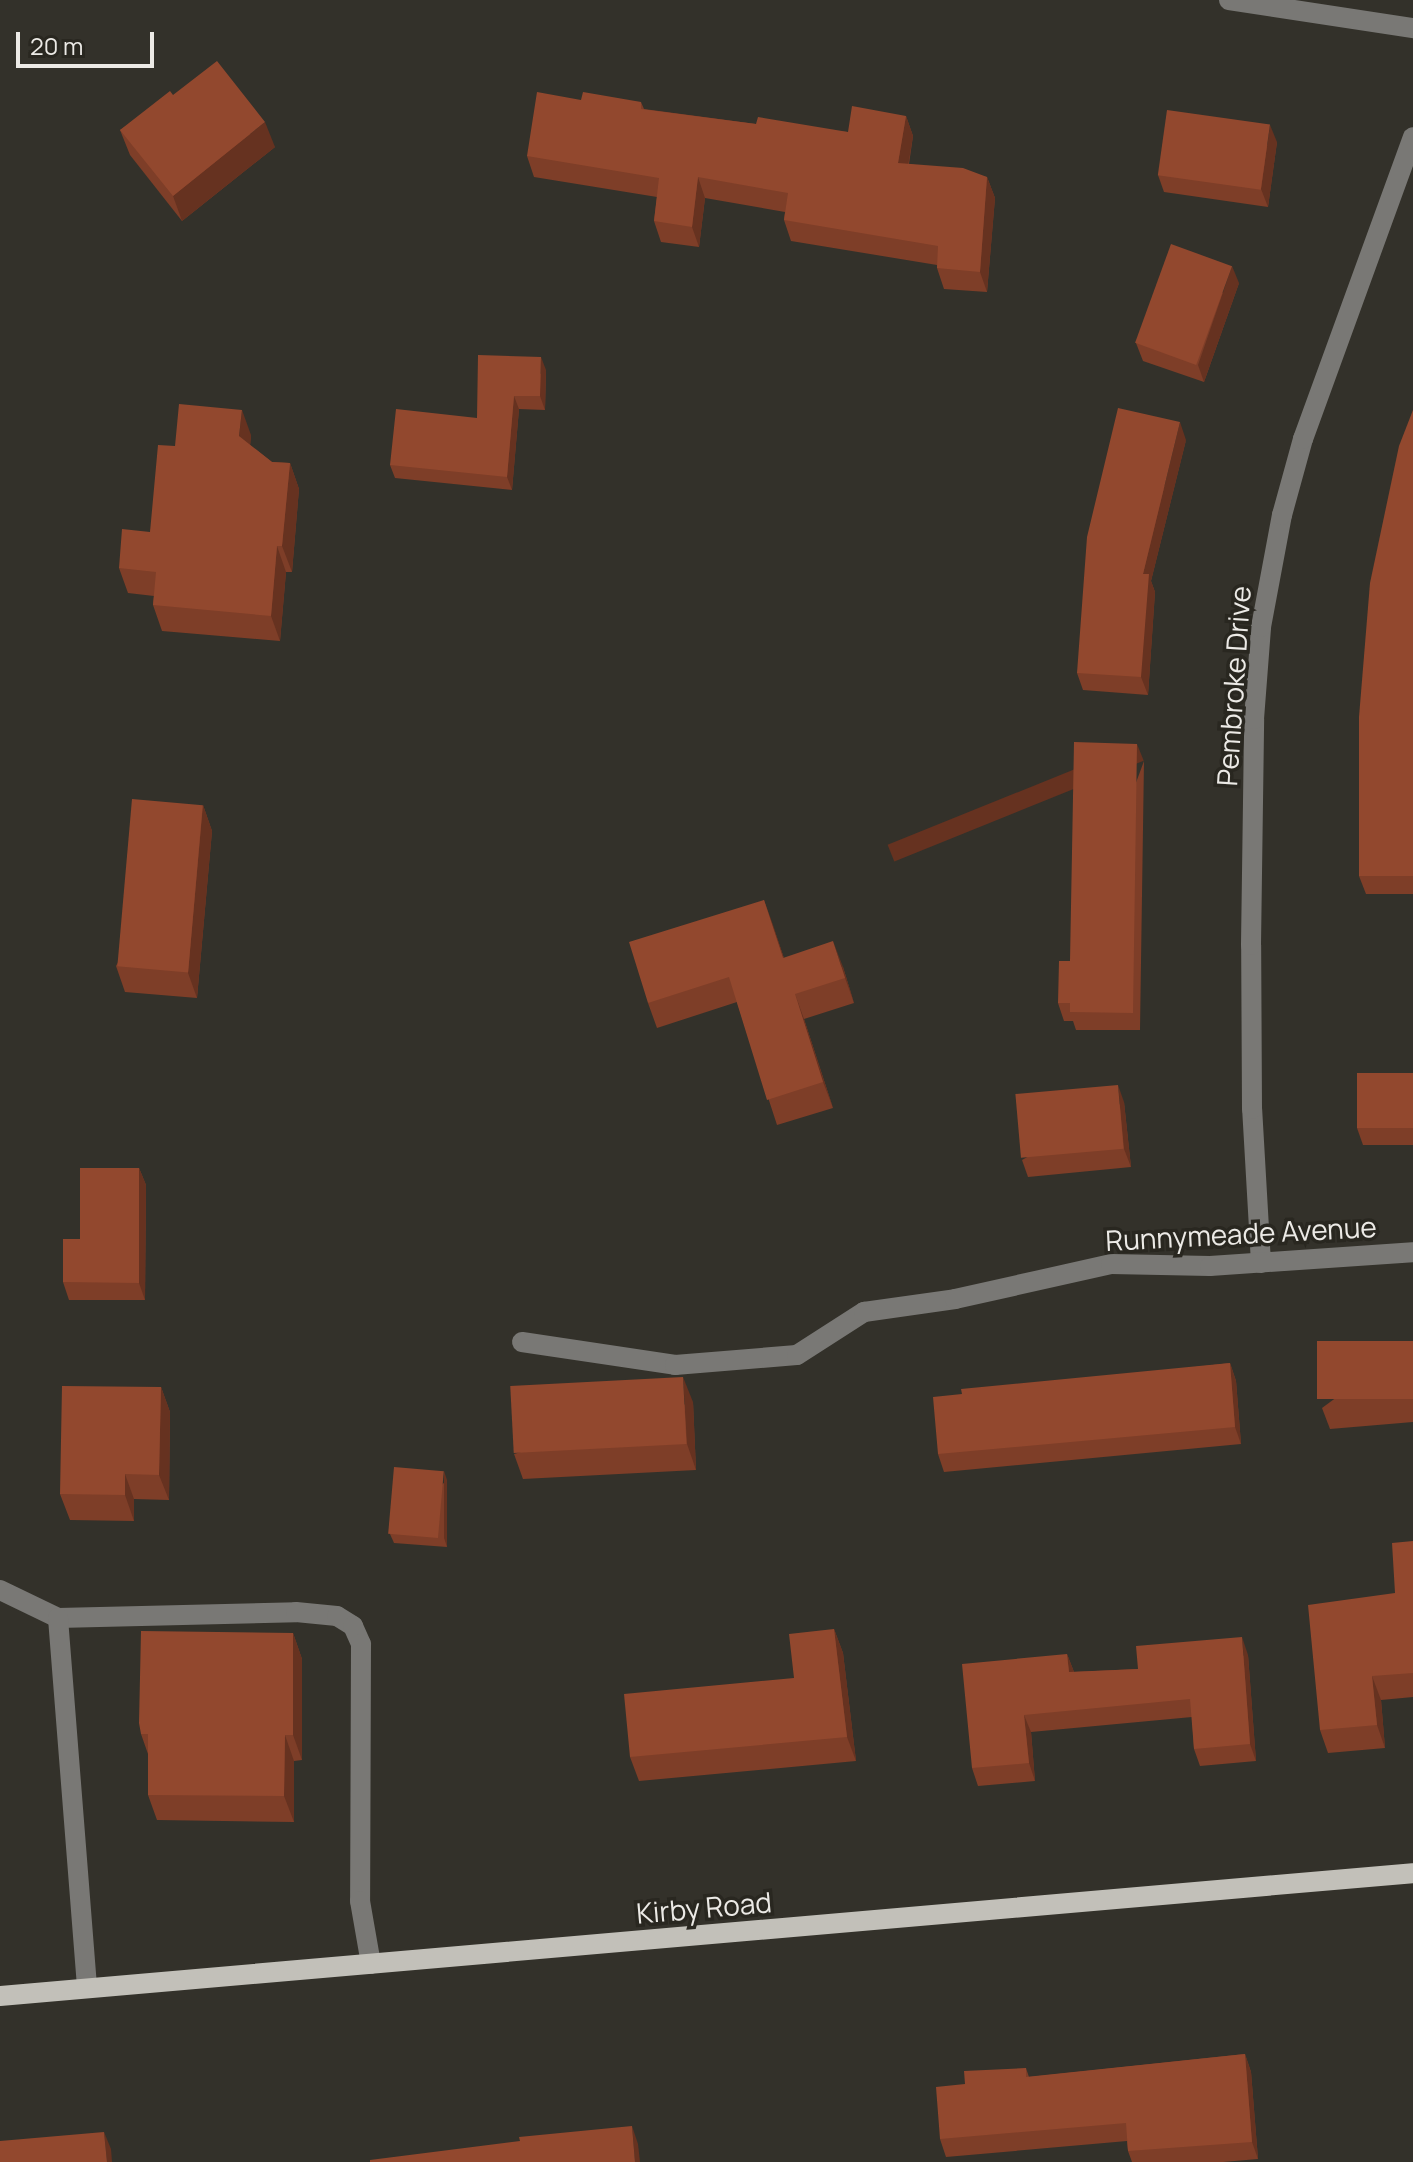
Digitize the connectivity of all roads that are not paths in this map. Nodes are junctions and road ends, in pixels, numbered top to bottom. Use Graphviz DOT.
graph roads {
  1 [pos="1229,0"];
  2 [pos="1413,28"];
  3 [pos="1413,137"];
  4 [pos="1413,1252"];
  5 [pos="1261,1263"];
  6 [pos="522,1342"];
  7 [pos="0,1590"];
  8 [pos="58,1618"];
  9 [pos="1413,1873"];
  10 [pos="371,1964"];
  11 [pos="87,1988"];
  12 [pos="0,1996"];
  1 -- 2 [label="street"];
  3 -- 5 [label="street, Pembroke Drive"];
  4 -- 5 [label="street, Runnymeade Avenue"];
  5 -- 6 [label="street, Runnymeade Avenue"];
  7 -- 8 [label="street"];
  8 -- 10 [label="street"];
  8 -- 11 [label="street"];
  9 -- 10 [label="main road, Kirby Road"];
  10 -- 11 [label="main road, Kirby Road"];
  11 -- 12 [label="main road, Kirby Road"];
}
